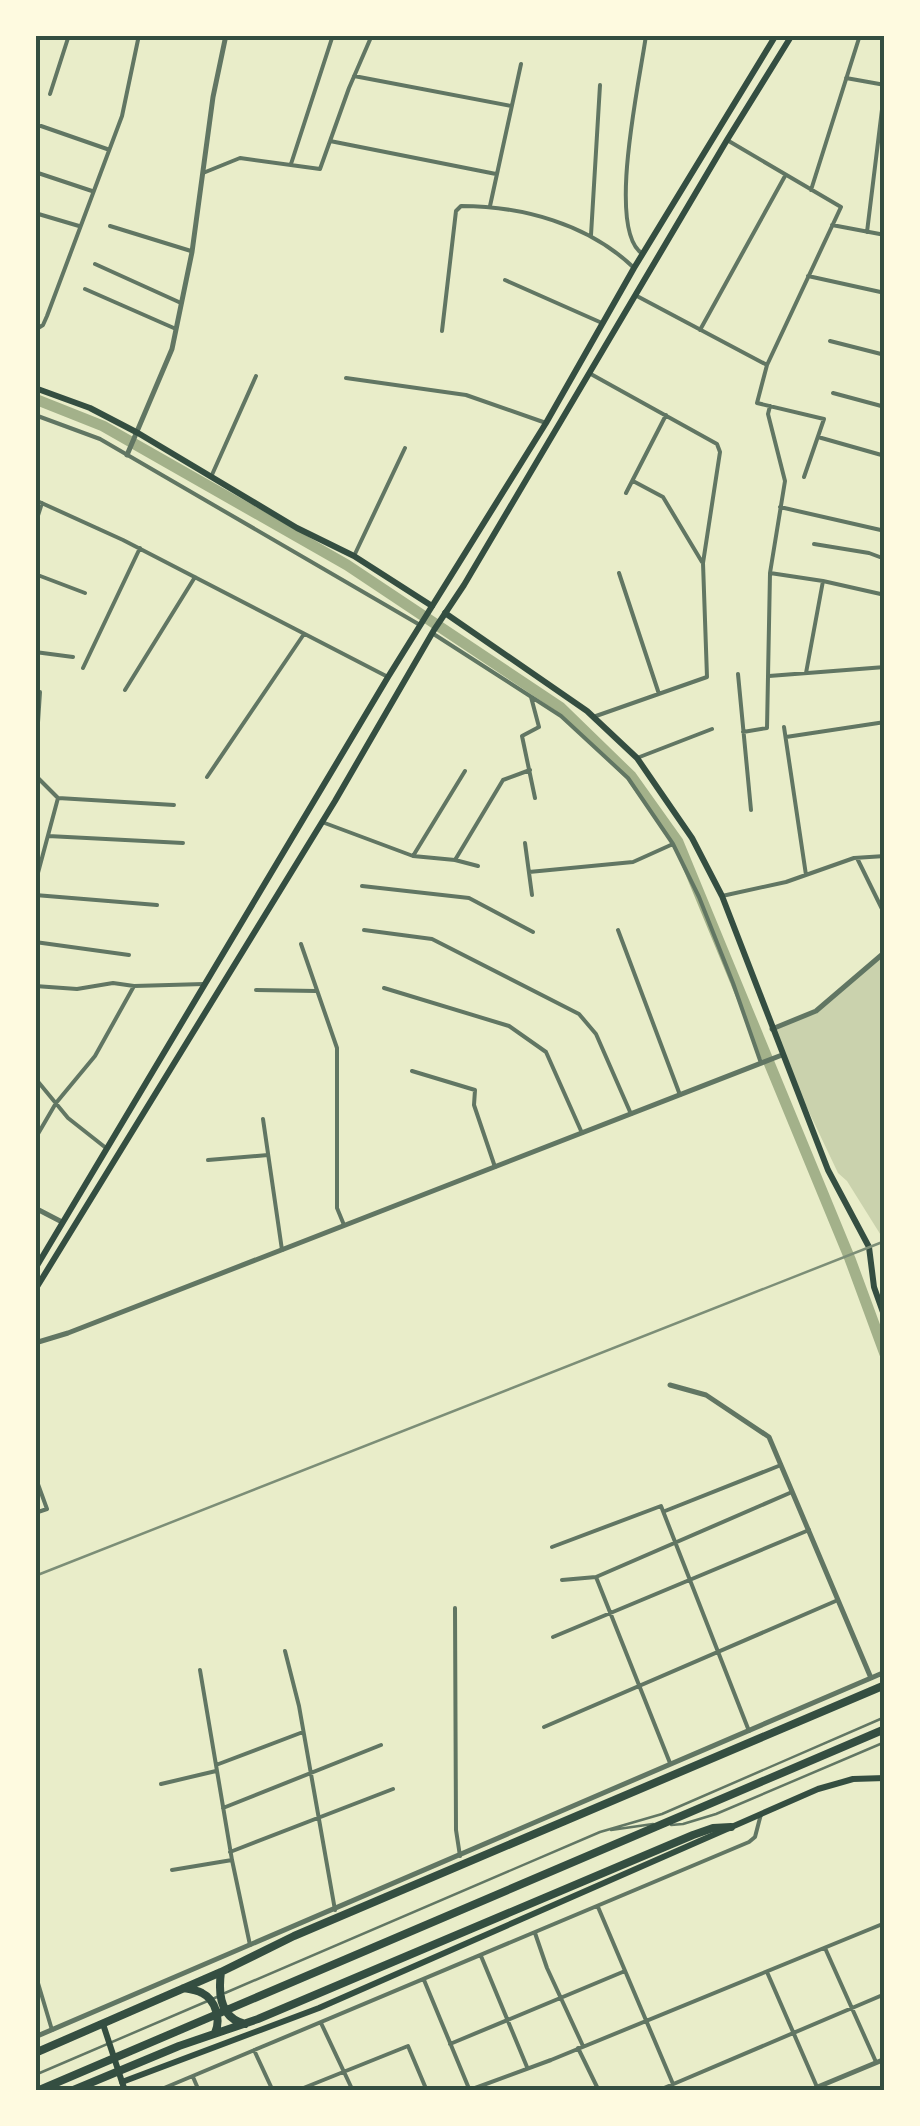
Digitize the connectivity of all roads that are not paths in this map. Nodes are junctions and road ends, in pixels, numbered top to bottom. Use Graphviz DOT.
graph roads {
  1 [pos="69,35"];
  2 [pos="139,35"];
  3 [pos="226,35"];
  4 [pos="333,35"];
  5 [pos="372,35"];
  6 [pos="646,35"];
  7 [pos="776,35"];
  8 [pos="792,35"];
  9 [pos="860,35"];
  10 [pos="521,64"];
  11 [pos="354,76"];
  12 [pos="846,78"];
  13 [pos="600,85"];
  14 [pos="885,85"];
  15 [pos="50,94"];
  16 [pos="511,106"];
  17 [pos="41,126"];
  18 [pos="727,140"];
  19 [pos="330,141"];
  20 [pos="877,148"];
  21 [pos="109,149"];
  22 [pos="885,150"];
  23 [pos="291,165"];
  24 [pos="35,172"];
  25 [pos="203,173"];
  26 [pos="496,174"];
  27 [pos="785,176"];
  28 [pos="811,190"];
  29 [pos="93,191"];
  30 [pos="490,206"];
  31 [pos="35,213"];
  32 [pos="832,225"];
  33 [pos="80,226"];
  34 [pos="110,226"];
  35 [pos="867,232"];
  36 [pos="590,235"];
  37 [pos="885,235"];
  38 [pos="192,252"];
  39 [pos="643,254"];
  40 [pos="94,264"];
  41 [pos="634,268"];
  42 [pos="808,276"];
  43 [pos="504,280"];
  44 [pos="86,289"];
  45 [pos="885,293"];
  46 [pos="635,295"];
  47 [pos="182,304"];
  48 [pos="602,323"];
  49 [pos="176,329"];
  50 [pos="35,330"];
  51 [pos="700,330"];
  52 [pos="442,332"];
  53 [pos="830,341"];
  54 [pos="885,355"];
  55 [pos="766,365"];
  56 [pos="589,373"];
  57 [pos="256,376"];
  58 [pos="346,378"];
  59 [pos="35,388"];
  60 [pos="833,393"];
  61 [pos="770,406"];
  62 [pos="885,407"];
  63 [pos="35,414"];
  64 [pos="666,415"];
  65 [pos="546,423"];
  66 [pos="138,433"];
  67 [pos="818,437"];
  68 [pos="405,448"];
  69 [pos="127,455"];
  70 [pos="885,456"];
  71 [pos="211,477"];
  72 [pos="804,478"];
  73 [pos="632,481"];
  74 [pos="626,493"];
  75 [pos="35,500"];
  76 [pos="42,503"];
  77 [pos="780,507"];
  78 [pos="35,525"];
  79 [pos="885,531"];
  80 [pos="814,544"];
  81 [pos="140,548"];
  82 [pos="354,556"];
  83 [pos="885,559"];
  84 [pos="704,565"];
  85 [pos="619,573"];
  86 [pos="770,573"];
  87 [pos="35,574"];
  88 [pos="196,578"];
  89 [pos="823,580"];
  90 [pos="85,593"];
  91 [pos="885,596"];
  92 [pos="431,608"];
  93 [pos="444,615"];
  94 [pos="421,624"];
  95 [pos="433,631"];
  96 [pos="304,634"];
  97 [pos="35,652"];
  98 [pos="73,657"];
  99 [pos="885,667"];
  100 [pos="82,668"];
  101 [pos="806,673"];
  102 [pos="738,674"];
  103 [pos="769,676"];
  104 [pos="388,678"];
  105 [pos="125,690"];
  106 [pos="40,692"];
  107 [pos="658,694"];
  108 [pos="531,697"];
  109 [pos="594,717"];
  110 [pos="885,722"];
  111 [pos="784,727"];
  112 [pos="712,729"];
  113 [pos="743,732"];
  114 [pos="786,737"];
  115 [pos="636,758"];
  116 [pos="35,768"];
  117 [pos="530,770"];
  118 [pos="465,771"];
  119 [pos="35,775"];
  120 [pos="206,777"];
  121 [pos="58,798"];
  122 [pos="536,798"];
  123 [pos="174,806"];
  124 [pos="751,810"];
  125 [pos="322,822"];
  126 [pos="48,836"];
  127 [pos="525,842"];
  128 [pos="183,843"];
  129 [pos="673,844"];
  130 [pos="413,856"];
  131 [pos="885,856"];
  132 [pos="857,858"];
  133 [pos="455,860"];
  134 [pos="478,866"];
  135 [pos="529,872"];
  136 [pos="806,875"];
  137 [pos="35,884"];
  138 [pos="362,886"];
  139 [pos="35,895"];
  140 [pos="532,896"];
  141 [pos="722,896"];
  142 [pos="157,905"];
  143 [pos="885,916"];
  144 [pos="364,930"];
  145 [pos="618,930"];
  146 [pos="534,932"];
  147 [pos="35,942"];
  148 [pos="301,944"];
  149 [pos="885,952"];
  150 [pos="129,954"];
  151 [pos="35,986"];
  152 [pos="134,986"];
  153 [pos="203,986"];
  154 [pos="384,988"];
  155 [pos="256,990"];
  156 [pos="317,992"];
  157 [pos="215,996"];
  158 [pos="772,1029"];
  159 [pos="782,1056"];
  160 [pos="761,1063"];
  161 [pos="412,1072"];
  162 [pos="35,1078"];
  163 [pos="680,1094"];
  164 [pos="56,1103"];
  165 [pos="631,1114"];
  166 [pos="263,1119"];
  167 [pos="582,1133"];
  168 [pos="35,1139"];
  169 [pos="106,1148"];
  170 [pos="268,1155"];
  171 [pos="208,1160"];
  172 [pos="495,1166"];
  173 [pos="93,1170"];
  174 [pos="104,1176"];
  175 [pos="35,1208"];
  176 [pos="62,1222"];
  177 [pos="344,1226"];
  178 [pos="47,1249"];
  179 [pos="282,1250"];
  180 [pos="56,1255"];
  181 [pos="35,1269"];
  182 [pos="35,1290"];
  183 [pos="885,1318"];
  184 [pos="35,1343"];
  185 [pos="670,1385"];
  186 [pos="781,1465"];
  187 [pos="35,1476"];
  188 [pos="792,1492"];
  189 [pos="664,1512"];
  190 [pos="35,1514"];
  191 [pos="809,1530"];
  192 [pos="676,1542"];
  193 [pos="552,1547"];
  194 [pos="596,1577"];
  195 [pos="690,1579"];
  196 [pos="562,1580"];
  197 [pos="838,1600"];
  198 [pos="454,1608"];
  199 [pos="610,1614"];
  200 [pos="552,1638"];
  201 [pos="286,1650"];
  202 [pos="719,1653"];
  203 [pos="200,1670"];
  204 [pos="885,1672"];
  205 [pos="872,1678"];
  206 [pos="885,1686"];
  207 [pos="640,1688"];
  208 [pos="885,1717"];
  209 [pos="544,1727"];
  210 [pos="885,1730"];
  211 [pos="748,1731"];
  212 [pos="303,1732"];
  213 [pos="35,1742"];
  214 [pos="885,1742"];
  215 [pos="382,1745"];
  216 [pos="670,1764"];
  217 [pos="216,1768"];
  218 [pos="310,1772"];
  219 [pos="885,1778"];
  220 [pos="35,1783"];
  221 [pos="161,1784"];
  222 [pos="393,1789"];
  223 [pos="224,1808"];
  224 [pos="762,1814"];
  225 [pos="318,1816"];
  226 [pos="731,1827"];
  227 [pos="600,1832"];
  228 [pos="230,1852"];
  229 [pos="460,1856"];
  230 [pos="232,1860"];
  231 [pos="172,1870"];
  232 [pos="598,1906"];
  233 [pos="334,1910"];
  234 [pos="885,1922"];
  235 [pos="535,1933"];
  236 [pos="250,1945"];
  237 [pos="825,1948"];
  238 [pos="481,1956"];
  239 [pos="625,1971"];
  240 [pos="221,1972"];
  241 [pos="767,1972"];
  242 [pos="35,1973"];
  243 [pos="424,1980"];
  244 [pos="184,1988"];
  245 [pos="885,1994"];
  246 [pos="562,1997"];
  247 [pos="853,2008"];
  248 [pos="507,2020"];
  249 [pos="646,2020"];
  250 [pos="321,2023"];
  251 [pos="103,2024"];
  252 [pos="245,2024"];
  253 [pos="52,2030"];
  254 [pos="794,2033"];
  255 [pos="214,2035"];
  256 [pos="35,2037"];
  257 [pos="450,2044"];
  258 [pos="580,2047"];
  259 [pos="254,2050"];
  260 [pos="35,2053"];
  261 [pos="885,2059"];
  262 [pos="876,2063"];
  263 [pos="527,2068"];
  264 [pos="118,2072"];
  265 [pos="344,2072"];
  266 [pos="35,2076"];
  267 [pos="192,2076"];
  268 [pos="122,2082"];
  269 [pos="817,2086"];
  270 [pos="674,2088"];
  271 [pos="38,2091"];
  272 [pos="71,2091"];
  273 [pos="125,2091"];
  274 [pos="157,2091"];
  275 [pos="200,2091"];
  276 [pos="273,2091"];
  277 [pos="296,2091"];
  278 [pos="353,2091"];
  279 [pos="427,2091"];
  280 [pos="469,2091"];
  281 [pos="598,2091"];
  282 [pos="657,2091"];
  283 [pos="808,2091"];
  1 -- 15 [label="street"];
  2 -- 21 [label="street"];
  3 -- 25 [label="street"];
  4 -- 23 [label="street"];
  5 -- 11 [label="street"];
  6 -- 39 [label="street"];
  7 -- 39 [label="main road"];
  8 -- 18 [label="main road"];
  9 -- 12 [label="street"];
  10 -- 16 [label="street"];
  11 -- 16 [label="street"];
  11 -- 19 [label="street"];
  12 -- 14 [label="street"];
  12 -- 28 [label="street"];
  13 -- 36 [label="street"];
  14 -- 20 [label="street"];
  16 -- 26 [label="street"];
  17 -- 21 [label="street"];
  18 -- 27 [label="street"];
  18 -- 46 [label="main road"];
  19 -- 23 [label="street"];
  19 -- 26 [label="street"];
  20 -- 22 [label="street"];
  20 -- 35 [label="street"];
  21 -- 29 [label="street"];
  23 -- 25 [label="street"];
  24 -- 29 [label="street"];
  25 -- 38 [label="street"];
  26 -- 30 [label="street"];
  27 -- 28 [label="street"];
  27 -- 51 [label="street"];
  28 -- 32 [label="street"];
  29 -- 33 [label="street"];
  30 -- 36 [label="street"];
  30 -- 52 [label="street"];
  31 -- 33 [label="street"];
  32 -- 35 [label="street"];
  32 -- 42 [label="street"];
  33 -- 50 [label="street"];
  34 -- 38 [label="street"];
  35 -- 37 [label="street"];
  36 -- 41 [label="street"];
  38 -- 47 [label="street"];
  39 -- 41 [label="main road"];
  40 -- 47 [label="street"];
  41 -- 48 [label="main road"];
  42 -- 45 [label="street"];
  42 -- 55 [label="street"];
  43 -- 48 [label="street"];
  44 -- 49 [label="street"];
  46 -- 51 [label="street"];
  46 -- 56 [label="main road"];
  47 -- 49 [label="street"];
  48 -- 65 [label="main road"];
  49 -- 66 [label="street"];
  51 -- 55 [label="street"];
  53 -- 54 [label="street"];
  55 -- 61 [label="street"];
  56 -- 64 [label="street"];
  56 -- 93 [label="main road"];
  57 -- 71 [label="street"];
  58 -- 65 [label="street"];
  59 -- 66 [label="main road"];
  60 -- 62 [label="street"];
  61 -- 67 [label="street"];
  61 -- 77 [label="street"];
  63 -- 69 [label="street"];
  64 -- 73 [label="street"];
  64 -- 84 [label="street"];
  65 -- 92 [label="main road"];
  66 -- 69 [label="street"];
  66 -- 71 [label="main road"];
  67 -- 70 [label="street"];
  67 -- 72 [label="street"];
  68 -- 82 [label="street"];
  69 -- 94 [label="street"];
  71 -- 82 [label="main road"];
  73 -- 74 [label="street"];
  73 -- 84 [label="street"];
  75 -- 76 [label="street"];
  76 -- 78 [label="street"];
  76 -- 81 [label="street"];
  77 -- 79 [label="street"];
  77 -- 86 [label="street"];
  80 -- 83 [label="street"];
  81 -- 88 [label="street"];
  81 -- 100 [label="street"];
  82 -- 92 [label="main road"];
  84 -- 107 [label="street"];
  85 -- 107 [label="street"];
  86 -- 89 [label="street"];
  86 -- 103 [label="street"];
  87 -- 90 [label="street"];
  88 -- 96 [label="street"];
  88 -- 105 [label="street"];
  89 -- 91 [label="street"];
  89 -- 101 [label="street"];
  92 -- 94 [label="main road"];
  93 -- 95 [label="main road"];
  93 -- 109 [label="main road"];
  94 -- 104 [label="main road"];
  95 -- 108 [label="street"];
  95 -- 125 [label="main road"];
  96 -- 104 [label="street"];
  96 -- 120 [label="street"];
  97 -- 98 [label="street"];
  99 -- 101 [label="street"];
  101 -- 103 [label="street"];
  102 -- 113 [label="street"];
  103 -- 113 [label="street"];
  104 -- 153 [label="main road"];
  106 -- 116 [label="street"];
  107 -- 109 [label="street"];
  108 -- 117 [label="street"];
  108 -- 129 [label="street"];
  109 -- 115 [label="main road"];
  110 -- 114 [label="street"];
  111 -- 114 [label="street"];
  112 -- 115 [label="street"];
  113 -- 124 [label="street"];
  114 -- 136 [label="street"];
  115 -- 141 [label="main road"];
  117 -- 122 [label="street"];
  117 -- 133 [label="street"];
  118 -- 130 [label="street"];
  119 -- 121 [label="street"];
  121 -- 123 [label="street"];
  121 -- 126 [label="street"];
  125 -- 130 [label="street"];
  125 -- 157 [label="main road"];
  126 -- 128 [label="street"];
  126 -- 137 [label="street"];
  127 -- 135 [label="street"];
  129 -- 135 [label="street"];
  129 -- 160 [label="street"];
  130 -- 133 [label="street"];
  131 -- 132 [label="street"];
  132 -- 136 [label="street"];
  132 -- 143 [label="street"];
  133 -- 134 [label="street"];
  135 -- 140 [label="street"];
  136 -- 141 [label="street"];
  138 -- 146 [label="street"];
  139 -- 142 [label="street"];
  141 -- 158 [label="main road"];
  144 -- 165 [label="street"];
  145 -- 163 [label="street"];
  147 -- 150 [label="street"];
  148 -- 156 [label="street"];
  149 -- 158 [label="street"];
  151 -- 152 [label="street"];
  152 -- 153 [label="street"];
  152 -- 164 [label="street"];
  153 -- 157 [label="main road"];
  153 -- 169 [label="main road"];
  154 -- 167 [label="street"];
  155 -- 156 [label="street"];
  156 -- 177 [label="street"];
  157 -- 174 [label="main road"];
  158 -- 159 [label="main road"];
  159 -- 160 [label="street"];
  159 -- 183 [label="main road"];
  160 -- 163 [label="street"];
  161 -- 172 [label="street"];
  162 -- 164 [label="street"];
  163 -- 165 [label="street"];
  164 -- 168 [label="street"];
  164 -- 169 [label="street"];
  165 -- 167 [label="street"];
  166 -- 170 [label="street"];
  167 -- 172 [label="street"];
  169 -- 173 [label="main road"];
  170 -- 171 [label="street"];
  170 -- 179 [label="street"];
  172 -- 177 [label="street"];
  173 -- 174 [label="main road"];
  173 -- 176 [label="main road"];
  174 -- 180 [label="main road"];
  175 -- 176 [label="street"];
  176 -- 178 [label="main road"];
  177 -- 179 [label="street"];
  178 -- 180 [label="main road"];
  178 -- 181 [label="main road"];
  179 -- 184 [label="street"];
  180 -- 182 [label="main road"];
  185 -- 186 [label="street"];
  186 -- 188 [label="street"];
  186 -- 189 [label="street"];
  187 -- 190 [label="street"];
  188 -- 191 [label="street"];
  188 -- 192 [label="street"];
  189 -- 192 [label="street"];
  189 -- 193 [label="street"];
  191 -- 195 [label="street"];
  191 -- 197 [label="street"];
  192 -- 194 [label="street"];
  192 -- 195 [label="street"];
  194 -- 196 [label="street"];
  194 -- 199 [label="street"];
  195 -- 199 [label="street"];
  195 -- 202 [label="street"];
  197 -- 202 [label="street"];
  197 -- 205 [label="street"];
  198 -- 229 [label="street"];
  199 -- 200 [label="street"];
  199 -- 207 [label="street"];
  201 -- 212 [label="street"];
  202 -- 207 [label="street"];
  202 -- 211 [label="street"];
  203 -- 217 [label="street"];
  204 -- 205 [label="street"];
  205 -- 211 [label="street"];
  206 -- 240 [label="highway"];
  207 -- 209 [label="street"];
  207 -- 216 [label="street"];
  208 -- 227 [label="lane"];
  210 -- 271 [label="highway"];
  211 -- 216 [label="street"];
  212 -- 217 [label="street"];
  212 -- 218 [label="street"];
  213 -- 220 [label="street"];
  214 -- 227 [label="lane"];
  215 -- 218 [label="street"];
  216 -- 229 [label="street"];
  217 -- 221 [label="street"];
  217 -- 223 [label="street"];
  218 -- 223 [label="street"];
  218 -- 225 [label="street"];
  219 -- 224 [label="main road"];
  222 -- 225 [label="street"];
  223 -- 228 [label="street"];
  224 -- 226 [label="main road"];
  224 -- 232 [label="street"];
  225 -- 228 [label="street"];
  225 -- 233 [label="street"];
  226 -- 252 [label="highway"];
  226 -- 268 [label="main road"];
  227 -- 266 [label="lane"];
  228 -- 230 [label="street"];
  229 -- 233 [label="street"];
  230 -- 231 [label="street"];
  230 -- 236 [label="street"];
  232 -- 235 [label="street"];
  232 -- 239 [label="street"];
  233 -- 236 [label="street"];
  234 -- 237 [label="street"];
  235 -- 238 [label="street"];
  235 -- 246 [label="street"];
  236 -- 253 [label="street"];
  237 -- 241 [label="street"];
  237 -- 247 [label="street"];
  238 -- 243 [label="street"];
  238 -- 248 [label="street"];
  239 -- 246 [label="street"];
  239 -- 249 [label="street"];
  240 -- 244 [label="highway"];
  240 -- 252 [label="highway"];
  241 -- 249 [label="street"];
  241 -- 254 [label="street"];
  242 -- 253 [label="street"];
  243 -- 250 [label="street"];
  243 -- 257 [label="street"];
  244 -- 251 [label="highway"];
  244 -- 255 [label="highway"];
  245 -- 247 [label="street"];
  246 -- 248 [label="street"];
  246 -- 258 [label="street"];
  247 -- 254 [label="street"];
  247 -- 262 [label="street"];
  248 -- 257 [label="street"];
  248 -- 263 [label="street"];
  249 -- 258 [label="street"];
  249 -- 270 [label="street"];
  250 -- 259 [label="street"];
  250 -- 265 [label="street"];
  251 -- 260 [label="highway"];
  251 -- 264 [label="main road"];
  252 -- 255 [label="highway"];
  253 -- 256 [label="street"];
  254 -- 269 [label="street"];
  254 -- 270 [label="street"];
  255 -- 264 [label="highway"];
  257 -- 280 [label="street"];
  258 -- 263 [label="street"];
  258 -- 281 [label="street"];
  259 -- 267 [label="street"];
  259 -- 276 [label="street"];
  261 -- 262 [label="street"];
  262 -- 269 [label="street"];
  263 -- 280 [label="street"];
  264 -- 268 [label="main road"];
  264 -- 272 [label="highway"];
  265 -- 277 [label="street"];
  265 -- 278 [label="street"];
  265 -- 279 [label="street"];
  267 -- 274 [label="street"];
  267 -- 275 [label="street"];
  268 -- 273 [label="main road"];
  269 -- 283 [label="street"];
  270 -- 282 [label="street"];
}
